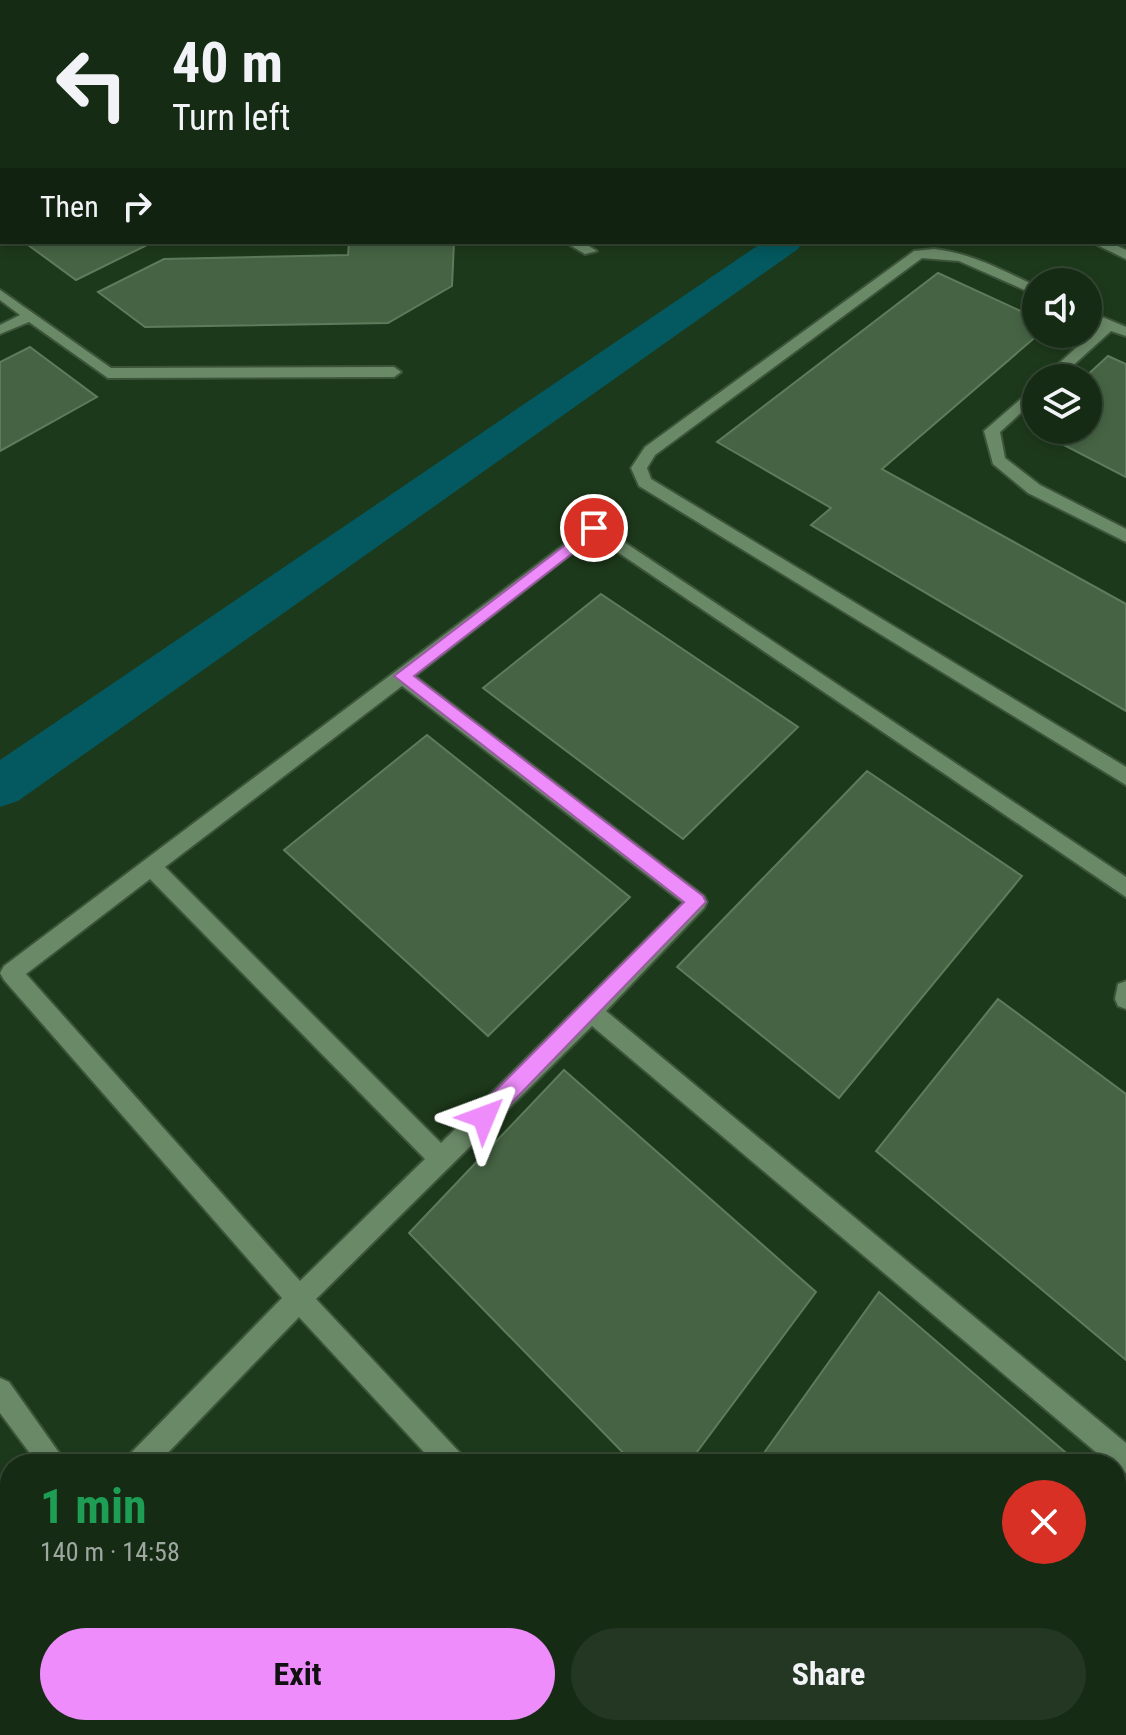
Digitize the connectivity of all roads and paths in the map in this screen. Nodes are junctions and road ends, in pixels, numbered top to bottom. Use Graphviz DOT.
graph roads {
  1 [pos="576,244"];
  2 [pos="1102,244"];
  3 [pos="590,251"];
  4 [pos="1126,255"];
  5 [pos="1022,285"];
  6 [pos="0,294"];
  7 [pos="30,316"];
  8 [pos="1102,322"];
  9 [pos="1109,325"];
  10 [pos="0,330"];
  11 [pos="1126,332"];
  12 [pos="1066,364"];
  13 [pos="394,372"];
  14 [pos="1022,404"];
  15 [pos="1126,536"];
  16 [pos="402,676"];
  17 [pos="1126,777"];
  18 [pos="151,866"];
  19 [pos="1126,888"];
  20 [pos="6,977"];
  21 [pos="1126,991"];
  22 [pos="1126,999"];
  23 [pos="591,1012"];
  24 [pos="441,1159"];
  25 [pos="299,1299"];
  26 [pos="0,1391"];
  27 [pos="47,1454"];
  28 [pos="148,1454"];
  29 [pos="444,1454"];
  30 [pos="1119,1454"];
  1 -- 3 [label="street"];
  2 -- 4 [label="street"];
  5 -- 17 [label="street"];
  6 -- 7 [label="street"];
  7 -- 10 [label="street"];
  7 -- 13 [label="street"];
  8 -- 9 [label="street"];
  9 -- 11 [label="street"];
  9 -- 12 [label="street"];
  14 -- 15 [label="street"];
  16 -- 18 [label="street"];
  16 -- 19 [label="street"];
  16 -- 23 [label="street"];
  18 -- 20 [label="street"];
  18 -- 24 [label="street"];
  20 -- 25 [label="street"];
  21 -- 22 [label="street"];
  23 -- 24 [label="street"];
  23 -- 30 [label="street"];
  24 -- 25 [label="street"];
  25 -- 28 [label="street"];
  25 -- 29 [label="street"];
  26 -- 27 [label="street"];
}
